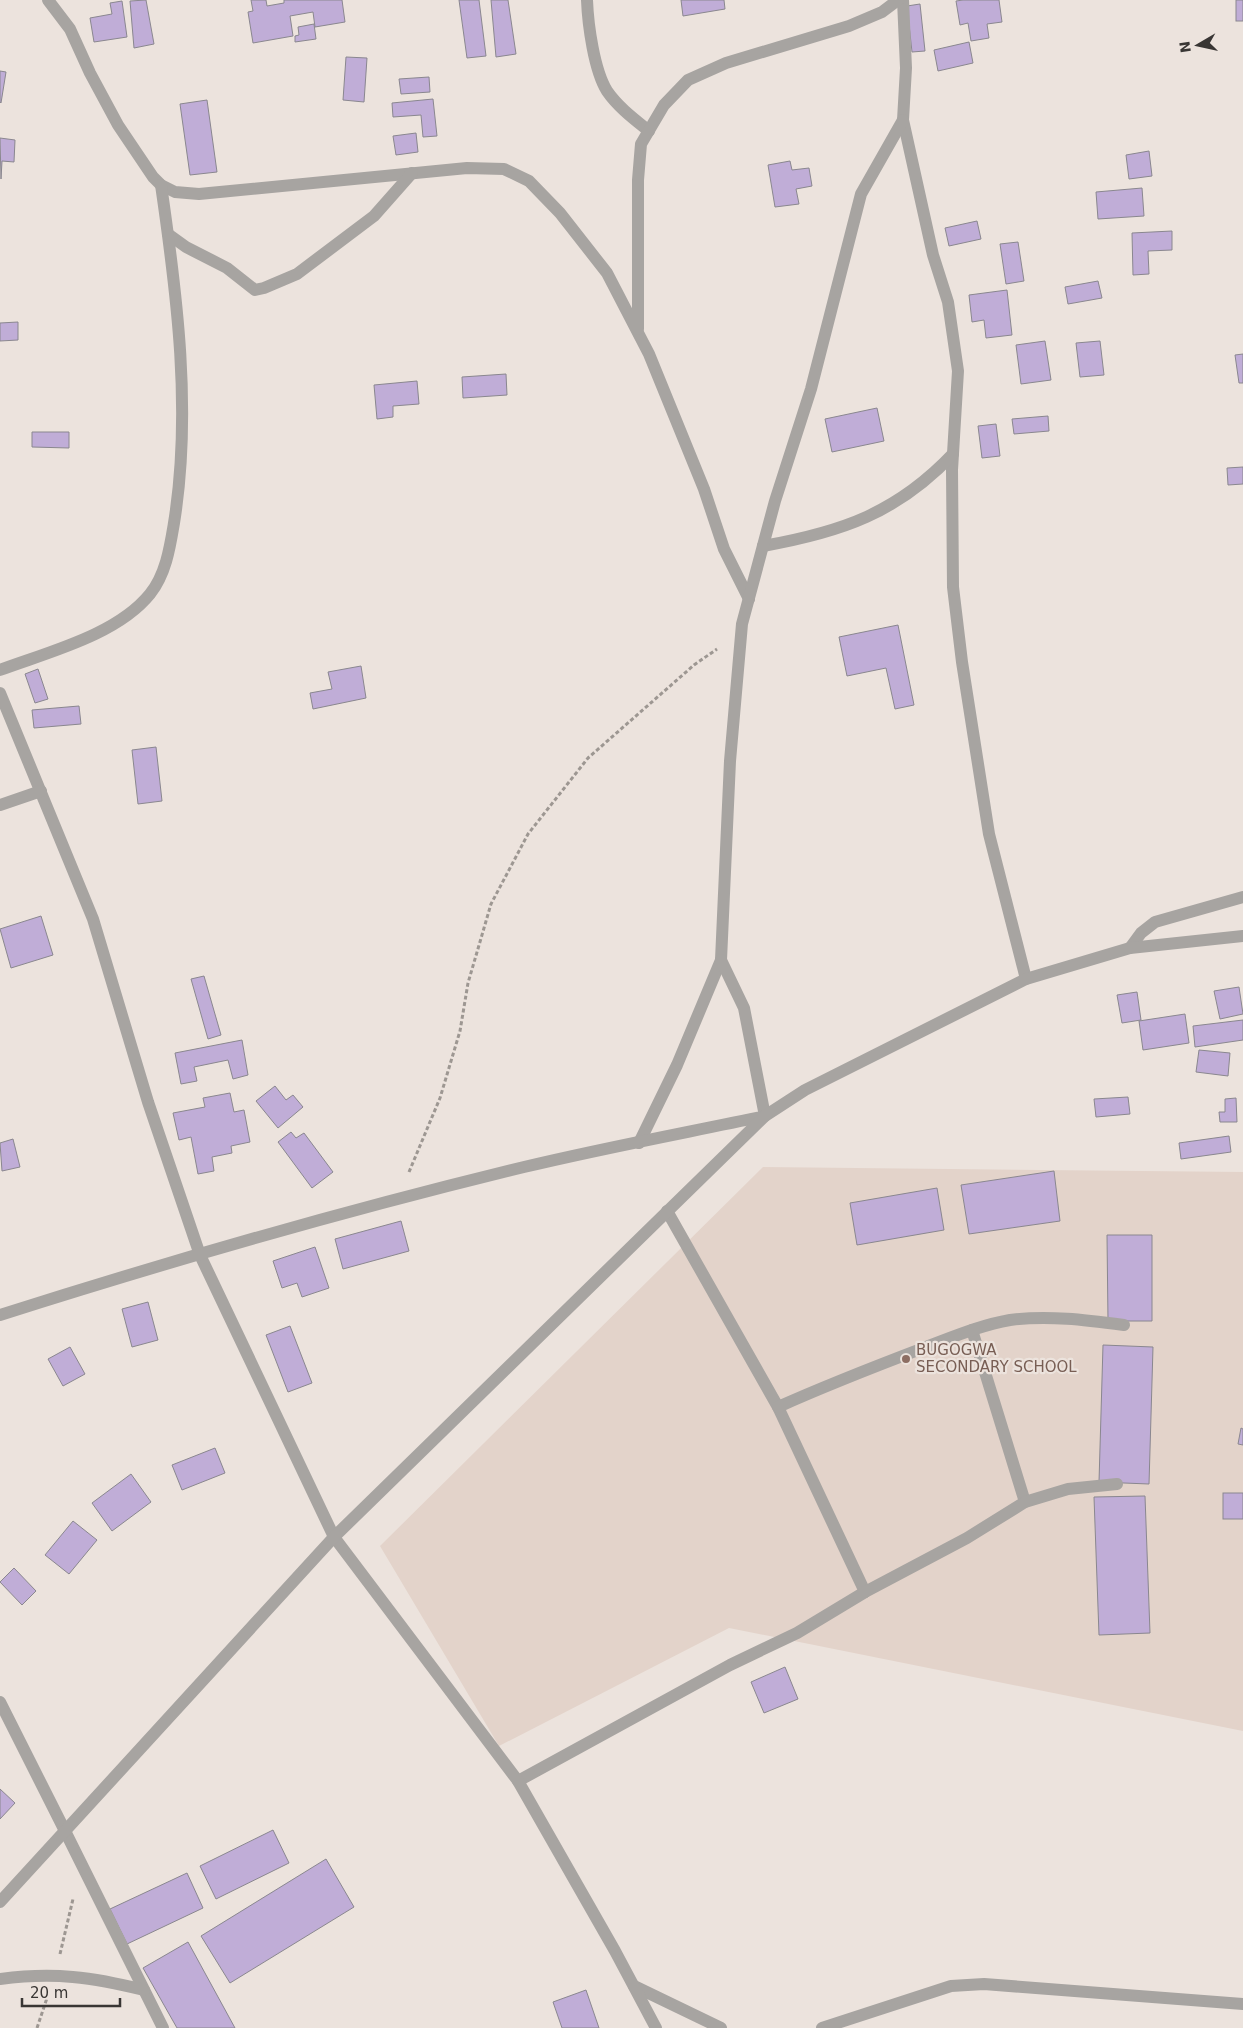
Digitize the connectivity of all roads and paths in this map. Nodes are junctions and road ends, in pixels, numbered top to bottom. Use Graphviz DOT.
graph roads {
  1 [pos="48,0"];
  2 [pos="587,0"];
  3 [pos="898,0"];
  4 [pos="902,0"];
  5 [pos="903,120"];
  6 [pos="649,130"];
  7 [pos="412,172"];
  8 [pos="160,185"];
  9 [pos="168,234"];
  10 [pos="638,332"];
  11 [pos="953,454"];
  12 [pos="763,546"];
  13 [pos="749,599"];
  14 [pos="742,631"];
  15 [pos="0,670"];
  16 [pos="0,693"];
  17 [pos="41,791"];
  18 [pos="0,805"];
  19 [pos="1243,896"];
  20 [pos="1243,936"];
  21 [pos="1130,948"];
  22 [pos="721,960"];
  23 [pos="1026,979"];
  24 [pos="764,1116"];
  25 [pos="639,1143"];
  26 [pos="399,1198"];
  27 [pos="667,1211"];
  28 [pos="200,1254"];
  29 [pos="0,1315"];
  30 [pos="1124,1325"];
  31 [pos="972,1330"];
  32 [pos="778,1407"];
  33 [pos="1117,1484"];
  34 [pos="1025,1502"];
  35 [pos="334,1537"];
  36 [pos="865,1592"];
  37 [pos="0,1702"];
  38 [pos="518,1781"];
  39 [pos="65,1831"];
  40 [pos="80,1862"];
  41 [pos="0,1902"];
  42 [pos="55,1974"];
  43 [pos="0,1979"];
  44 [pos="634,1986"];
  45 [pos="144,1990"];
  46 [pos="1243,2004"];
  47 [pos="163,2028"];
  48 [pos="656,2028"];
  49 [pos="720,2028"];
  50 [pos="822,2028"];
  1 -- 8 [label="street"];
  2 -- 6 [label="street"];
  3 -- 6 [label="street"];
  4 -- 5 [label="street"];
  5 -- 11 [label="street"];
  5 -- 12 [label="street"];
  6 -- 10 [label="street"];
  7 -- 8 [label="street"];
  7 -- 9 [label="street"];
  7 -- 10 [label="street"];
  8 -- 9 [label="street"];
  9 -- 15 [label="street"];
  10 -- 13 [label="street"];
  11 -- 12 [label="street"];
  11 -- 23 [label="street"];
  12 -- 13 [label="street"];
  13 -- 14 [label="street"];
  14 -- 22 [label="street"];
  14 -- 26 [label="path"];
  16 -- 17 [label="street"];
  17 -- 18 [label="street"];
  17 -- 28 [label="street"];
  19 -- 21 [label="street"];
  20 -- 21 [label="street"];
  21 -- 23 [label="street"];
  22 -- 24 [label="street"];
  22 -- 25 [label="street"];
  23 -- 24 [label="street"];
  24 -- 25 [label="street"];
  24 -- 27 [label="street"];
  25 -- 26 [label="street"];
  26 -- 28 [label="street"];
  27 -- 32 [label="street"];
  27 -- 35 [label="street"];
  28 -- 29 [label="street"];
  28 -- 35 [label="street"];
  30 -- 31 [label="street"];
  31 -- 32 [label="street"];
  31 -- 34 [label="street"];
  32 -- 36 [label="street"];
  33 -- 34 [label="street"];
  34 -- 36 [label="street"];
  35 -- 38 [label="street"];
  35 -- 39 [label="street"];
  36 -- 38 [label="street"];
  37 -- 39 [label="street"];
  38 -- 44 [label="street"];
  39 -- 40 [label="street"];
  39 -- 41 [label="street"];
  40 -- 42 [label="path"];
  40 -- 45 [label="street"];
  42 -- 43 [label="street"];
  42 -- 45 [label="street"];
  44 -- 48 [label="street"];
  44 -- 49 [label="street"];
  45 -- 47 [label="street"];
  46 -- 50 [label="street"];
}
